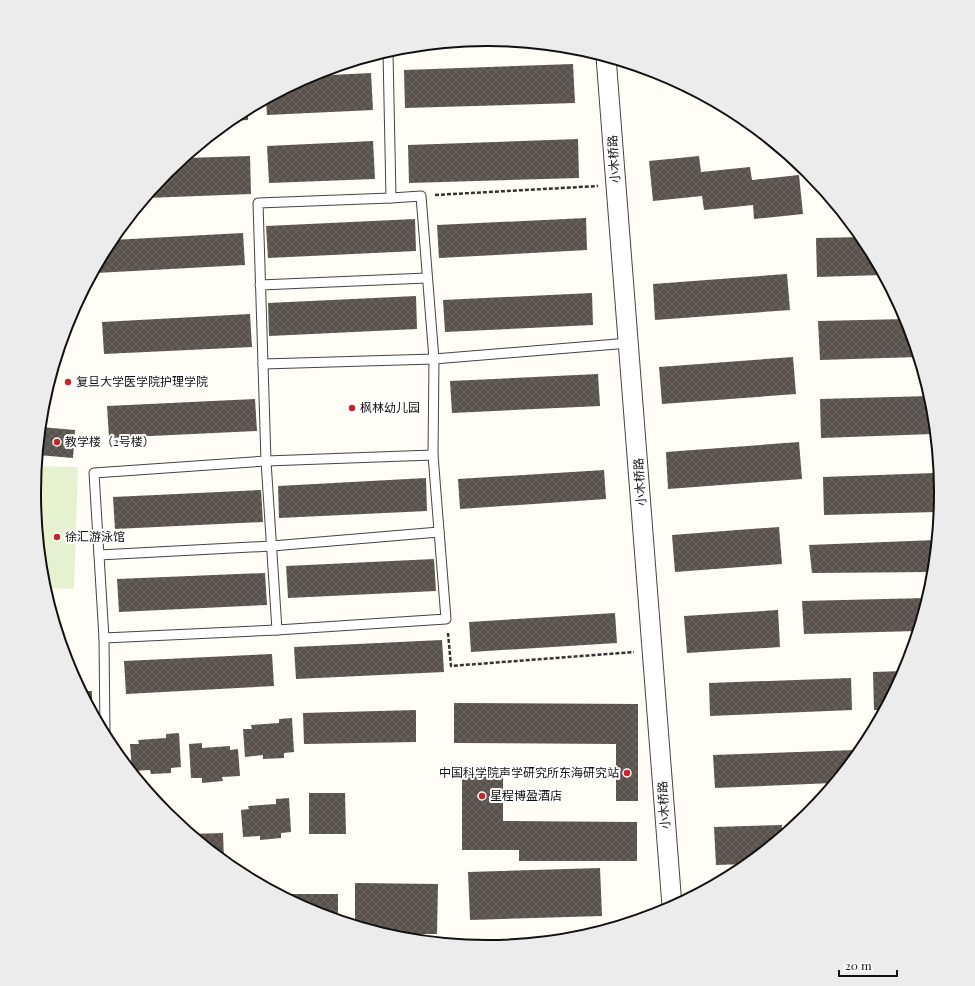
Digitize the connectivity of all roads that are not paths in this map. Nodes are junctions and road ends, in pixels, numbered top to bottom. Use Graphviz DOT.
graph roads {
  1 [pos="388,58"];
  2 [pos="606,63"];
  3 [pos="391,198"];
  4 [pos="427,278"];
  5 [pos="260,285"];
  6 [pos="629,343"];
  7 [pos="434,359"];
  8 [pos="263,364"];
  9 [pos="433,455"];
  10 [pos="266,460"];
  11 [pos="439,532"];
  12 [pos="272,546"];
  13 [pos="99,555"];
  14 [pos="277,630"];
  15 [pos="104,638"];
  16 [pos="105,722"];
  17 [pos="672,899"];
  1 -- 3 [label="lane"];
  2 -- 6 [label="street, 小木桥路"];
  3 -- 4 [label="lane"];
  3 -- 5 [label="lane"];
  4 -- 5 [label="lane"];
  4 -- 7 [label="lane"];
  5 -- 8 [label="lane"];
  6 -- 7 [label="lane"];
  6 -- 17 [label="street, 小木桥路"];
  7 -- 8 [label="lane"];
  7 -- 9 [label="lane"];
  8 -- 10 [label="lane"];
  9 -- 10 [label="lane"];
  9 -- 11 [label="lane"];
  10 -- 12 [label="lane"];
  10 -- 13 [label="lane"];
  11 -- 12 [label="lane"];
  11 -- 14 [label="lane"];
  12 -- 13 [label="lane"];
  12 -- 14 [label="lane"];
  13 -- 15 [label="lane"];
  14 -- 15 [label="lane"];
  15 -- 16 [label="lane"];
}
